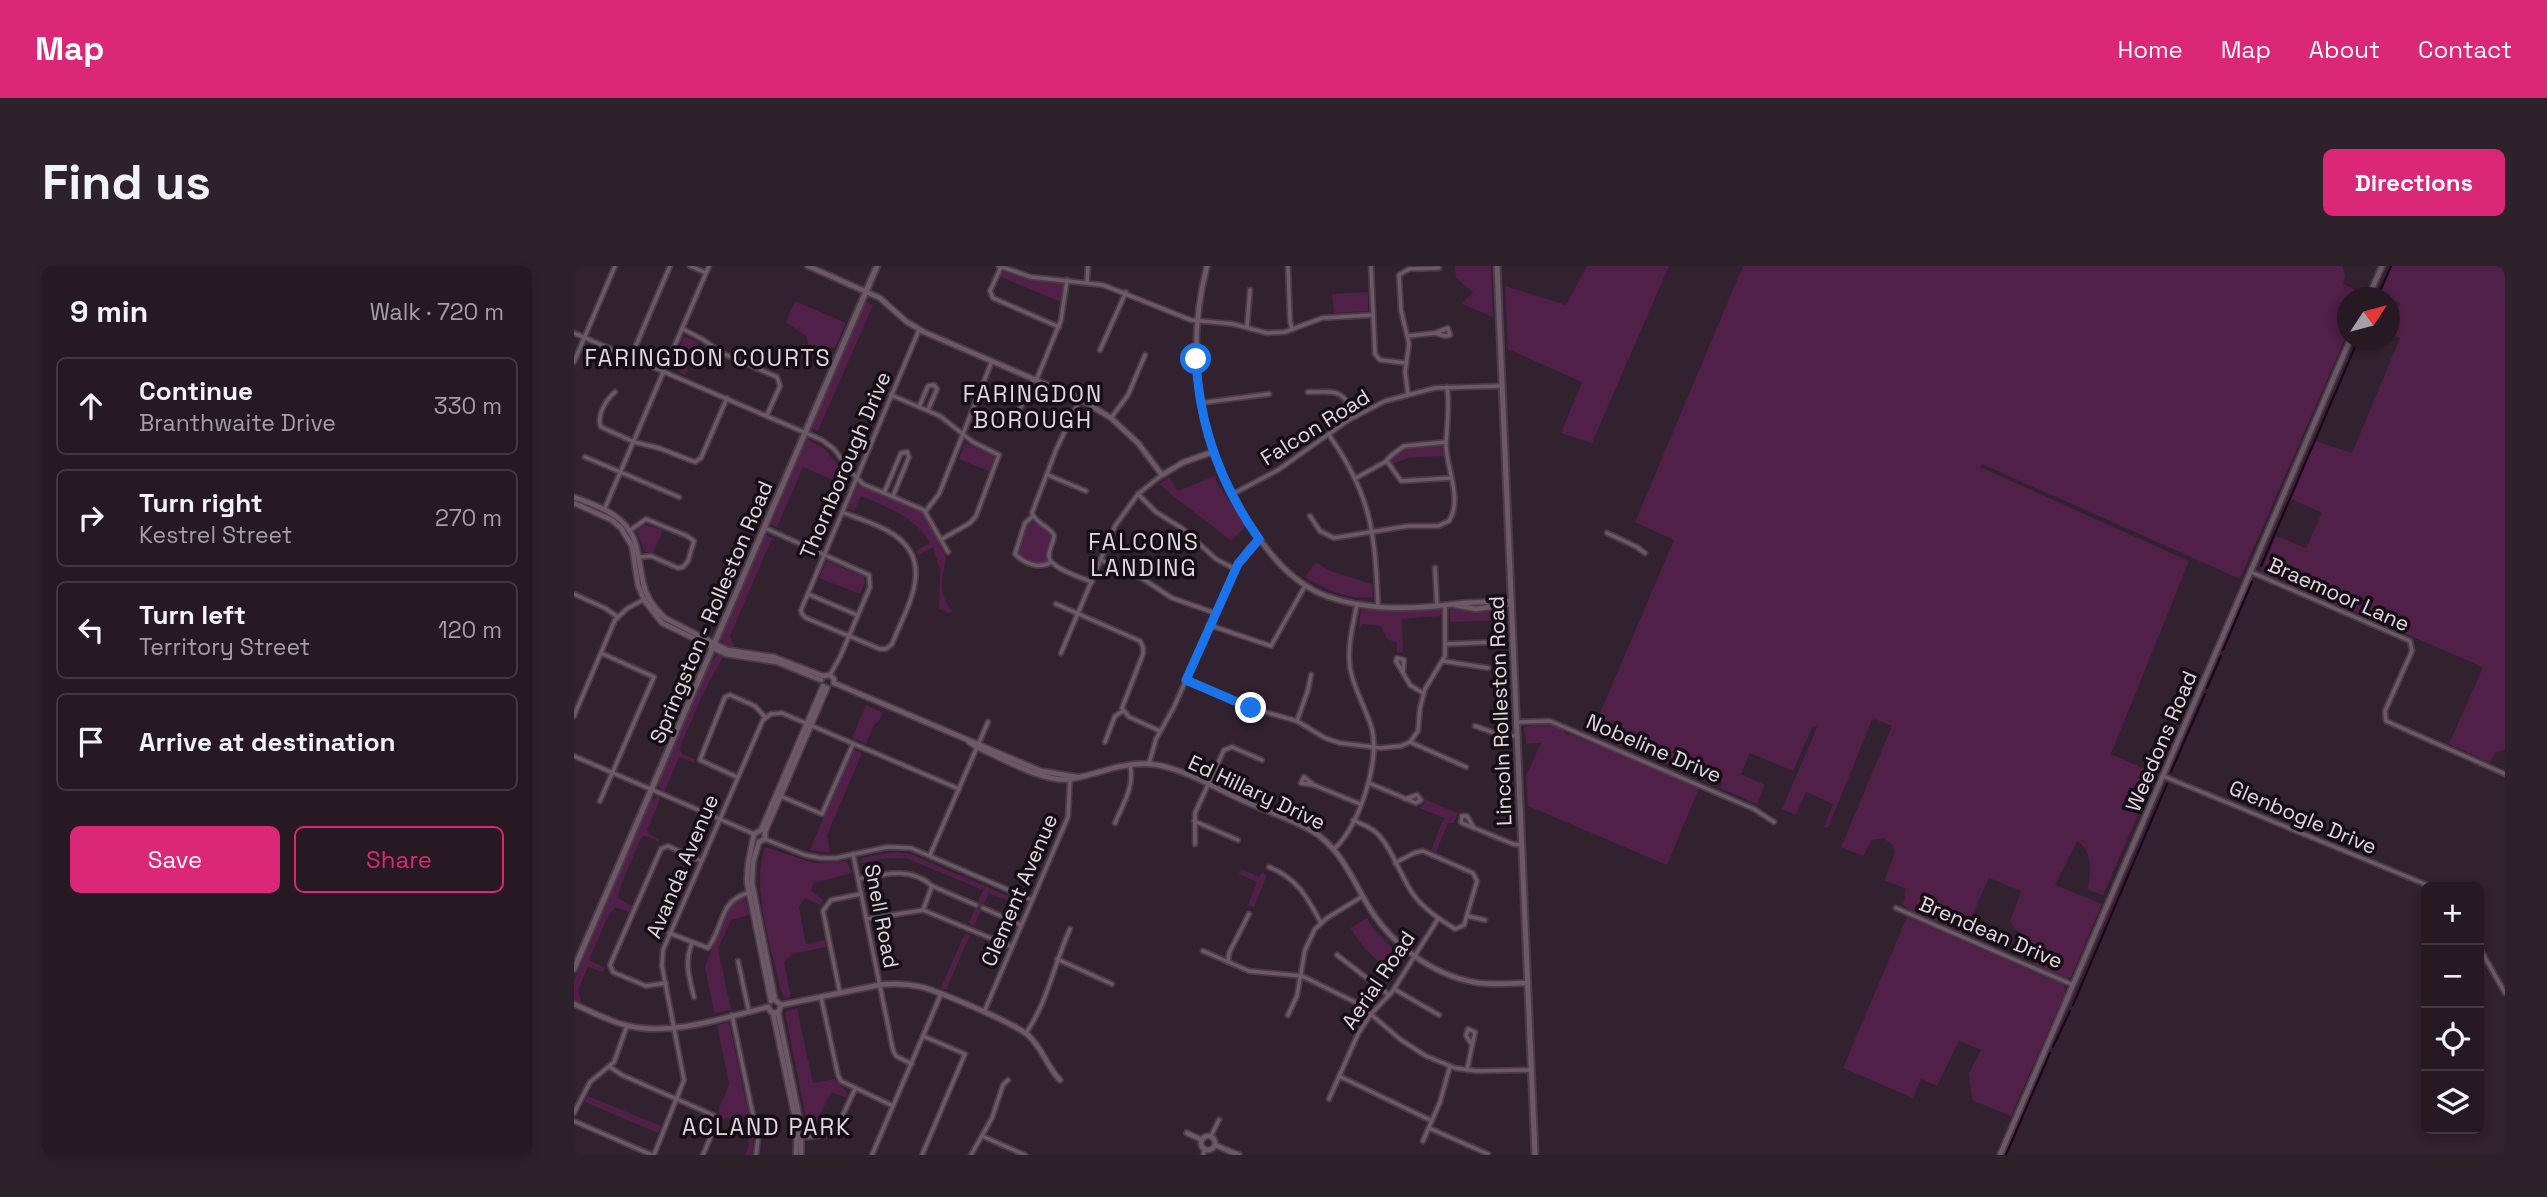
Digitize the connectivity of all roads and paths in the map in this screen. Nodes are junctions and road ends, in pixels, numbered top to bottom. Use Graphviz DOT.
graph roads {
  1 [pos="615,266"];
  2 [pos="670,266"];
  3 [pos="690,266"];
  4 [pos="709,266"];
  5 [pos="808,266"];
  6 [pos="877,266"];
  7 [pos="1000,266"];
  8 [pos="1088,266"];
  9 [pos="1207,266"];
  10 [pos="1288,266"];
  11 [pos="1371,266"];
  12 [pos="1497,266"];
  13 [pos="2382,266"];
  14 [pos="1439,268"];
  15 [pos="706,273"];
  16 [pos="1067,281"];
  17 [pos="1087,282"];
  18 [pos="2373,287"];
  19 [pos="1250,290"];
  20 [pos="866,291"];
  21 [pos="1126,292"];
  22 [pos="1373,314"];
  23 [pos="1197,321"];
  24 [pos="1059,327"];
  25 [pos="1247,327"];
  26 [pos="682,329"];
  27 [pos="1292,329"];
  28 [pos="919,330"];
  29 [pos="574,333"];
  30 [pos="1435,333"];
  31 [pos="1408,336"];
  32 [pos="585,337"];
  33 [pos="2346,350"];
  34 [pos="1100,351"];
  35 [pos="1145,355"];
  36 [pos="631,357"];
  37 [pos="992,361"];
  38 [pos="574,362"];
  39 [pos="1406,363"];
  40 [pos="664,371"];
  41 [pos="1034,380"];
  42 [pos="1502,386"];
  43 [pos="1447,387"];
  44 [pos="615,392"];
  45 [pos="1308,392"];
  46 [pos="1269,394"];
  47 [pos="1408,394"];
  48 [pos="891,395"];
  49 [pos="727,398"];
  50 [pos="1080,400"];
  51 [pos="1200,403"];
  52 [pos="919,407"];
  53 [pos="928,411"];
  54 [pos="767,415"];
  55 [pos="1356,416"];
  56 [pos="1111,418"];
  57 [pos="1014,420"];
  58 [pos="806,432"];
  59 [pos="963,434"];
  60 [pos="1329,435"];
  61 [pos="634,442"];
  62 [pos="1446,442"];
  63 [pos="1213,452"];
  64 [pos="585,457"];
  65 [pos="1387,461"];
  66 [pos="895,468"];
  67 [pos="903,471"];
  68 [pos="621,473"];
  69 [pos="1048,475"];
  70 [pos="1162,475"];
  71 [pos="856,478"];
  72 [pos="1356,478"];
  73 [pos="1451,478"];
  74 [pos="1086,491"];
  75 [pos="884,493"];
  76 [pos="1138,494"];
  77 [pos="1231,495"];
  78 [pos="574,497"];
  79 [pos="679,497"];
  80 [pos="893,497"];
  81 [pos="574,503"];
  82 [pos="604,510"];
  83 [pos="842,512"];
  84 [pos="925,512"];
  85 [pos="1033,516"];
  86 [pos="1310,516"];
  87 [pos="765,528"];
  88 [pos="629,530"];
  89 [pos="1373,531"];
  90 [pos="1607,533"];
  91 [pos="942,539"];
  92 [pos="1259,539"];
  93 [pos="948,552"];
  94 [pos="824,554"];
  95 [pos="1645,554"];
  96 [pos="640,557"];
  97 [pos="1101,560"];
  98 [pos="1051,562"];
  99 [pos="1435,568"];
  100 [pos="1235,569"];
  101 [pos="2251,572"];
  102 [pos="1092,582"];
  103 [pos="1305,586"];
  104 [pos="574,594"];
  105 [pos="808,594"];
  106 [pos="646,599"];
  107 [pos="1511,603"];
  108 [pos="1056,604"];
  109 [pos="1357,604"];
  110 [pos="1437,606"];
  111 [pos="1445,606"];
  112 [pos="1378,607"];
  113 [pos="1078,613"];
  114 [pos="1215,613"];
  115 [pos="858,615"];
  116 [pos="618,617"];
  117 [pos="1209,625"];
  118 [pos="849,636"];
  119 [pos="1496,642"];
  120 [pos="1447,644"];
  121 [pos="713,646"];
  122 [pos="601,653"];
  123 [pos="1061,653"];
  124 [pos="1443,662"];
  125 [pos="1488,668"];
  126 [pos="1403,672"];
  127 [pos="830,675"];
  128 [pos="1311,675"];
  129 [pos="1186,680"];
  130 [pos="823,682"];
  131 [pos="834,683"];
  132 [pos="1423,693"];
  133 [pos="1123,711"];
  134 [pos="574,716"];
  135 [pos="765,717"];
  136 [pos="1297,721"];
  137 [pos="988,722"];
  138 [pos="1516,722"];
  139 [pos="809,725"];
  140 [pos="1475,726"];
  141 [pos="1160,731"];
  142 [pos="1517,736"];
  143 [pos="1105,742"];
  144 [pos="1410,742"];
  145 [pos="853,744"];
  146 [pos="978,746"];
  147 [pos="1375,748"];
  148 [pos="574,756"];
  149 [pos="1262,760"];
  150 [pos="1149,764"];
  151 [pos="1130,765"];
  152 [pos="1465,767"];
  153 [pos="613,773"];
  154 [pos="2505,774"];
  155 [pos="2163,776"];
  156 [pos="737,777"];
  157 [pos="1070,778"];
  158 [pos="1369,783"];
  159 [pos="1207,785"];
  160 [pos="1314,785"];
  161 [pos="959,789"];
  162 [pos="652,790"];
  163 [pos="778,795"];
  164 [pos="1405,799"];
  165 [pos="600,801"];
  166 [pos="1360,804"];
  167 [pos="719,818"];
  168 [pos="1353,820"];
  169 [pos="1194,821"];
  170 [pos="1774,822"];
  171 [pos="1115,823"];
  172 [pos="1474,828"];
  173 [pos="764,834"];
  174 [pos="756,838"];
  175 [pos="1238,840"];
  176 [pos="1195,844"];
  177 [pos="1521,845"];
  178 [pos="1334,849"];
  179 [pos="853,854"];
  180 [pos="930,856"];
  181 [pos="701,861"];
  182 [pos="1395,863"];
  183 [pos="1269,867"];
  184 [pos="858,879"];
  185 [pos="2421,882"];
  186 [pos="932,886"];
  187 [pos="751,892"];
  188 [pos="861,894"];
  189 [pos="1363,896"];
  190 [pos="1032,900"];
  191 [pos="976,905"];
  192 [pos="983,908"];
  193 [pos="1896,908"];
  194 [pos="923,910"];
  195 [pos="1249,914"];
  196 [pos="1467,916"];
  197 [pos="867,919"];
  198 [pos="1438,919"];
  199 [pos="1485,920"];
  200 [pos="1321,923"];
  201 [pos="1021,925"];
  202 [pos="1070,929"];
  203 [pos="670,933"];
  204 [pos="692,943"];
  205 [pos="1012,947"];
  206 [pos="1203,951"];
  207 [pos="1337,955"];
  208 [pos="1415,956"];
  209 [pos="2484,956"];
  210 [pos="1057,959"];
  211 [pos="738,961"];
  212 [pos="1228,962"];
  213 [pos="574,970"];
  214 [pos="1302,976"];
  215 [pos="1527,982"];
  216 [pos="666,983"];
  217 [pos="1112,984"];
  218 [pos="879,985"];
  219 [pos="2073,985"];
  220 [pos="1394,989"];
  221 [pos="840,993"];
  222 [pos="2505,993"];
  223 [pos="941,994"];
  224 [pos="1389,995"];
  225 [pos="694,997"];
  226 [pos="821,997"];
  227 [pos="773,1000"];
  228 [pos="574,1004"];
  229 [pos="781,1005"];
  230 [pos="768,1007"];
  231 [pos="749,1012"];
  232 [pos="776,1012"];
  233 [pos="984,1013"];
  234 [pos="1371,1014"];
  235 [pos="732,1015"];
  236 [pos="1288,1015"];
  237 [pos="1439,1016"];
  238 [pos="627,1026"];
  239 [pos="674,1027"];
  240 [pos="1026,1033"];
  241 [pos="923,1037"];
  242 [pos="1471,1043"];
  243 [pos="912,1064"];
  244 [pos="1450,1066"];
  245 [pos="610,1067"];
  246 [pos="1467,1070"];
  247 [pos="1531,1070"];
  248 [pos="1339,1076"];
  249 [pos="1008,1080"];
  250 [pos="1060,1080"];
  251 [pos="855,1089"];
  252 [pos="678,1099"];
  253 [pos="1329,1099"];
  254 [pos="893,1106"];
  255 [pos="574,1114"];
  256 [pos="1219,1120"];
  257 [pos="574,1121"];
  258 [pos="1432,1121"];
  259 [pos="1429,1128"];
  260 [pos="1187,1133"];
  261 [pos="982,1136"];
  262 [pos="1211,1136"];
  263 [pos="799,1138"];
  264 [pos="1202,1140"];
  265 [pos="1423,1141"];
  266 [pos="1215,1145"];
  267 [pos="1205,1149"];
  268 [pos="1488,1154"];
  269 [pos="653,1155"];
  270 [pos="703,1155"];
  271 [pos="756,1155"];
  272 [pos="798,1155"];
  273 [pos="872,1155"];
  274 [pos="922,1155"];
  275 [pos="971,1155"];
  276 [pos="1025,1155"];
  277 [pos="1203,1155"];
  278 [pos="1240,1155"];
  279 [pos="1535,1155"];
  280 [pos="2000,1155"];
  1 -- 32 [label="street"];
  2 -- 36 [label="street"];
  3 -- 15 [label="street"];
  4 -- 15 [label="street"];
  5 -- 20 [label="street"];
  6 -- 20 [label="main road, Springston - Rolleston Road"];
  7 -- 16 [label="street"];
  7 -- 24 [label="street"];
  8 -- 17 [label="street"];
  9 -- 23 [label="street"];
  10 -- 27 [label="street"];
  11 -- 22 [label="street"];
  12 -- 42 [label="main road, Lincoln Rolleston Road"];
  13 -- 18 [label="street"];
  14 -- 31 [label="street"];
  15 -- 26 [label="street"];
  16 -- 17 [label="street"];
  16 -- 24 [label="street"];
  17 -- 21 [label="street"];
  19 -- 25 [label="street"];
  20 -- 28 [label="street"];
  20 -- 58 [label="main road, Springston - Rolleston Road"];
  21 -- 23 [label="street"];
  21 -- 34 [label="street"];
  22 -- 27 [label="street"];
  22 -- 39 [label="street"];
  23 -- 25 [label="street"];
  23 -- 51 [label="street"];
  24 -- 41 [label="street"];
  25 -- 27 [label="street"];
  26 -- 40 [label="street"];
  26 -- 54 [label="street"];
  28 -- 37 [label="street"];
  28 -- 48 [label="street, Thornborough Drive"];
  29 -- 32 [label="street"];
  30 -- 31 [label="street"];
  31 -- 39 [label="street"];
  32 -- 36 [label="street"];
  32 -- 38 [label="street"];
  33 -- 101 [label="street, Weedons Road"];
  35 -- 56 [label="street"];
  36 -- 40 [label="street"];
  37 -- 41 [label="street"];
  37 -- 59 [label="street"];
  39 -- 47 [label="street"];
  40 -- 49 [label="street"];
  40 -- 61 [label="street"];
  41 -- 50 [label="street"];
  41 -- 57 [label="street"];
  42 -- 43 [label="street, Falcon Road"];
  42 -- 107 [label="main road, Lincoln Rolleston Road"];
  43 -- 47 [label="street, Falcon Road"];
  43 -- 62 [label="street"];
  44 -- 61 [label="street"];
  45 -- 55 [label="street"];
  46 -- 51 [label="street"];
  47 -- 55 [label="street, Falcon Road"];
  48 -- 52 [label="street"];
  48 -- 71 [label="street, Thornborough Drive"];
  49 -- 54 [label="street"];
  49 -- 61 [label="street"];
  50 -- 56 [label="street"];
  50 -- 69 [label="street"];
  51 -- 63 [label="street"];
  52 -- 53 [label="street"];
  52 -- 53 [label="street"];
  53 -- 59 [label="street"];
  54 -- 58 [label="street"];
  55 -- 60 [label="street, Falcon Road"];
  56 -- 70 [label="street"];
  58 -- 71 [label="street"];
  58 -- 87 [label="main road, Springston - Rolleston Road"];
  59 -- 84 [label="street"];
  59 -- 91 [label="street"];
  60 -- 72 [label="street"];
  60 -- 77 [label="street, Falcon Road"];
  61 -- 68 [label="street"];
  62 -- 65 [label="street"];
  62 -- 73 [label="street"];
  63 -- 70 [label="street"];
  63 -- 77 [label="street"];
  64 -- 68 [label="street"];
  65 -- 72 [label="street"];
  65 -- 73 [label="street"];
  66 -- 67 [label="street"];
  66 -- 67 [label="street"];
  66 -- 75 [label="street"];
  67 -- 80 [label="street"];
  68 -- 79 [label="street"];
  68 -- 82 [label="street"];
  69 -- 74 [label="street"];
  69 -- 85 [label="street"];
  70 -- 76 [label="street"];
  71 -- 75 [label="street"];
  71 -- 83 [label="street, Thornborough Drive"];
  72 -- 89 [label="street"];
  73 -- 89 [label="street"];
  75 -- 80 [label="street"];
  76 -- 97 [label="street"];
  76 -- 100 [label="street"];
  77 -- 92 [label="street"];
  78 -- 82 [label="street"];
  80 -- 84 [label="street"];
  81 -- 106 [label="street"];
  82 -- 88 [label="street"];
  83 -- 94 [label="street, Thornborough Drive"];
  83 -- 118 [label="street"];
  84 -- 91 [label="street"];
  85 -- 98 [label="street"];
  85 -- 98 [label="street"];
  86 -- 89 [label="street"];
  87 -- 94 [label="street"];
  87 -- 121 [label="main road, Springston - Rolleston Road"];
  88 -- 96 [label="street"];
  88 -- 96 [label="street"];
  89 -- 112 [label="street"];
  90 -- 95 [label="street"];
  91 -- 93 [label="street"];
  92 -- 100 [label="street"];
  92 -- 103 [label="street"];
  94 -- 105 [label="street, Thornborough Drive"];
  94 -- 115 [label="street"];
  96 -- 106 [label="street"];
  97 -- 102 [label="street"];
  97 -- 114 [label="street"];
  98 -- 102 [label="street"];
  99 -- 110 [label="street"];
  100 -- 114 [label="street"];
  101 -- 154 [label="street, Braemoor Lane"];
  101 -- 155 [label="street, Weedons Road"];
  102 -- 113 [label="street"];
  103 -- 109 [label="street"];
  103 -- 117 [label="street"];
  104 -- 116 [label="street"];
  105 -- 115 [label="street"];
  105 -- 118 [label="street, Thornborough Drive"];
  106 -- 116 [label="street"];
  106 -- 121 [label="street"];
  107 -- 111 [label="street"];
  107 -- 138 [label="main road, Lincoln Rolleston Road"];
  108 -- 113 [label="street"];
  109 -- 112 [label="street"];
  109 -- 147 [label="street"];
  110 -- 111 [label="street"];
  110 -- 112 [label="street"];
  111 -- 120 [label="street"];
  113 -- 123 [label="street"];
  113 -- 133 [label="street"];
  114 -- 117 [label="street"];
  115 -- 118 [label="street"];
  116 -- 122 [label="street"];
  117 -- 129 [label="street"];
  118 -- 127 [label="street"];
  119 -- 120 [label="street"];
  120 -- 124 [label="street"];
  121 -- 130 [label="street"];
  121 -- 162 [label="main road, Springston - Rolleston Road"];
  122 -- 134 [label="street"];
  122 -- 153 [label="street"];
  124 -- 125 [label="street"];
  124 -- 132 [label="street"];
  126 -- 132 [label="street"];
  127 -- 130 [label="street"];
  127 -- 131 [label="street"];
  128 -- 136 [label="street"];
  129 -- 136 [label="street"];
  129 -- 141 [label="street"];
  130 -- 131 [label="street"];
  130 -- 139 [label="street"];
  131 -- 146 [label="street, Ed Hillary Drive"];
  132 -- 144 [label="street"];
  133 -- 141 [label="street"];
  133 -- 143 [label="street"];
  135 -- 139 [label="street"];
  135 -- 156 [label="street, Avanda Avenue"];
  135 -- 156 [label="street"];
  136 -- 147 [label="street"];
  137 -- 146 [label="street"];
  138 -- 142 [label="main road, Lincoln Rolleston Road"];
  138 -- 170 [label="street, Nobeline Drive"];
  139 -- 145 [label="street"];
  139 -- 163 [label="street"];
  140 -- 142 [label="street"];
  141 -- 150 [label="street"];
  142 -- 177 [label="main road, Lincoln Rolleston Road"];
  144 -- 147 [label="street"];
  144 -- 152 [label="street"];
  145 -- 161 [label="street"];
  145 -- 163 [label="street"];
  146 -- 157 [label="street, Ed Hillary Drive"];
  146 -- 161 [label="street"];
  147 -- 158 [label="street"];
  148 -- 153 [label="street"];
  149 -- 159 [label="street"];
  150 -- 151 [label="street, Ed Hillary Drive"];
  150 -- 159 [label="street, Ed Hillary Drive"];
  151 -- 157 [label="street, Ed Hillary Drive"];
  151 -- 171 [label="street"];
  153 -- 162 [label="street"];
  153 -- 165 [label="street"];
  155 -- 185 [label="street, Glenbogle Drive"];
  155 -- 219 [label="street, Weedons Road"];
  156 -- 167 [label="street, Avanda Avenue"];
  157 -- 190 [label="street, Clement Avenue"];
  158 -- 164 [label="street"];
  158 -- 166 [label="street"];
  159 -- 169 [label="street"];
  159 -- 178 [label="street, Ed Hillary Drive"];
  160 -- 166 [label="street"];
  161 -- 180 [label="street"];
  162 -- 167 [label="street"];
  162 -- 213 [label="main road, Springston - Rolleston Road"];
  163 -- 173 [label="street"];
  166 -- 168 [label="street"];
  167 -- 174 [label="street"];
  167 -- 181 [label="street, Avanda Avenue"];
  168 -- 178 [label="street"];
  168 -- 182 [label="street"];
  169 -- 175 [label="street"];
  169 -- 176 [label="street"];
  172 -- 177 [label="street"];
  173 -- 174 [label="street"];
  173 -- 174 [label="street"];
  173 -- 179 [label="street"];
  174 -- 187 [label="street"];
  177 -- 215 [label="main road, Lincoln Rolleston Road"];
  178 -- 189 [label="street, Ed Hillary Drive"];
  179 -- 180 [label="street"];
  179 -- 184 [label="street, Snell Road"];
  180 -- 190 [label="street"];
  181 -- 203 [label="street, Avanda Avenue"];
  181 -- 216 [label="street"];
  182 -- 196 [label="street"];
  182 -- 198 [label="street"];
  183 -- 200 [label="street"];
  184 -- 186 [label="street"];
  184 -- 188 [label="street, Snell Road"];
  186 -- 191 [label="street"];
  186 -- 194 [label="street"];
  187 -- 204 [label="street"];
  187 -- 227 [label="street"];
  188 -- 197 [label="street, Snell Road"];
  188 -- 221 [label="street"];
  189 -- 200 [label="street"];
  189 -- 208 [label="street, Ed Hillary Drive"];
  190 -- 201 [label="street, Clement Avenue"];
  192 -- 201 [label="street"];
  193 -- 219 [label="street, Brendean Drive"];
  194 -- 197 [label="street"];
  194 -- 205 [label="street"];
  195 -- 212 [label="street"];
  196 -- 198 [label="street"];
  196 -- 199 [label="street"];
  197 -- 218 [label="street, Snell Road"];
  198 -- 208 [label="street, Aerial Road"];
  200 -- 214 [label="street"];
  201 -- 205 [label="street, Clement Avenue"];
  202 -- 210 [label="street"];
  203 -- 204 [label="street"];
  203 -- 216 [label="street, Avanda Avenue"];
  204 -- 225 [label="street"];
  205 -- 233 [label="street, Clement Avenue"];
  206 -- 212 [label="street"];
  207 -- 224 [label="street"];
  208 -- 215 [label="street, Ed Hillary Drive"];
  208 -- 220 [label="street, Aerial Road"];
  209 -- 222 [label="street"];
  210 -- 217 [label="street"];
  210 -- 240 [label="street"];
  211 -- 231 [label="street"];
  212 -- 214 [label="street"];
  214 -- 234 [label="street"];
  214 -- 236 [label="street"];
  215 -- 247 [label="main road, Lincoln Rolleston Road"];
  216 -- 239 [label="street, Avanda Avenue"];
  218 -- 221 [label="street"];
  218 -- 223 [label="street"];
  218 -- 243 [label="street, Snell Road"];
  219 -- 280 [label="street, Weedons Road"];
  220 -- 224 [label="street, Aerial Road"];
  220 -- 237 [label="street"];
  221 -- 226 [label="street"];
  223 -- 233 [label="street"];
  223 -- 241 [label="street"];
  224 -- 234 [label="street, Aerial Road"];
  226 -- 229 [label="street"];
  226 -- 251 [label="street"];
  227 -- 229 [label="street"];
  227 -- 230 [label="street"];
  228 -- 238 [label="street"];
  229 -- 232 [label="street"];
  230 -- 231 [label="street"];
  230 -- 232 [label="street"];
  231 -- 235 [label="street"];
  232 -- 263 [label="street"];
  233 -- 240 [label="street"];
  234 -- 244 [label="street"];
  234 -- 248 [label="street, Aerial Road"];
  235 -- 239 [label="street"];
  235 -- 271 [label="street"];
  238 -- 239 [label="street"];
  238 -- 245 [label="street"];
  239 -- 252 [label="street, Avanda Avenue"];
  240 -- 250 [label="street"];
  241 -- 243 [label="street"];
  241 -- 274 [label="street"];
  242 -- 246 [label="street"];
  243 -- 254 [label="street"];
  244 -- 246 [label="street"];
  244 -- 258 [label="street"];
  245 -- 252 [label="street"];
  245 -- 255 [label="street"];
  246 -- 247 [label="street"];
  247 -- 279 [label="main road, Lincoln Rolleston Road"];
  248 -- 253 [label="street, Aerial Road"];
  248 -- 258 [label="street"];
  249 -- 261 [label="street"];
  251 -- 254 [label="street"];
  251 -- 263 [label="street"];
  252 -- 269 [label="street, Avanda Avenue"];
  252 -- 270 [label="street"];
  254 -- 273 [label="street"];
  256 -- 262 [label="street"];
  257 -- 269 [label="street"];
  258 -- 259 [label="street"];
  259 -- 265 [label="street"];
  259 -- 268 [label="street"];
  260 -- 264 [label="street"];
  261 -- 275 [label="street"];
  261 -- 276 [label="street"];
  262 -- 264 [label="street"];
  262 -- 266 [label="street"];
  263 -- 272 [label="street"];
  264 -- 267 [label="street"];
  266 -- 267 [label="street"];
  266 -- 278 [label="street"];
  267 -- 277 [label="street"];
}
